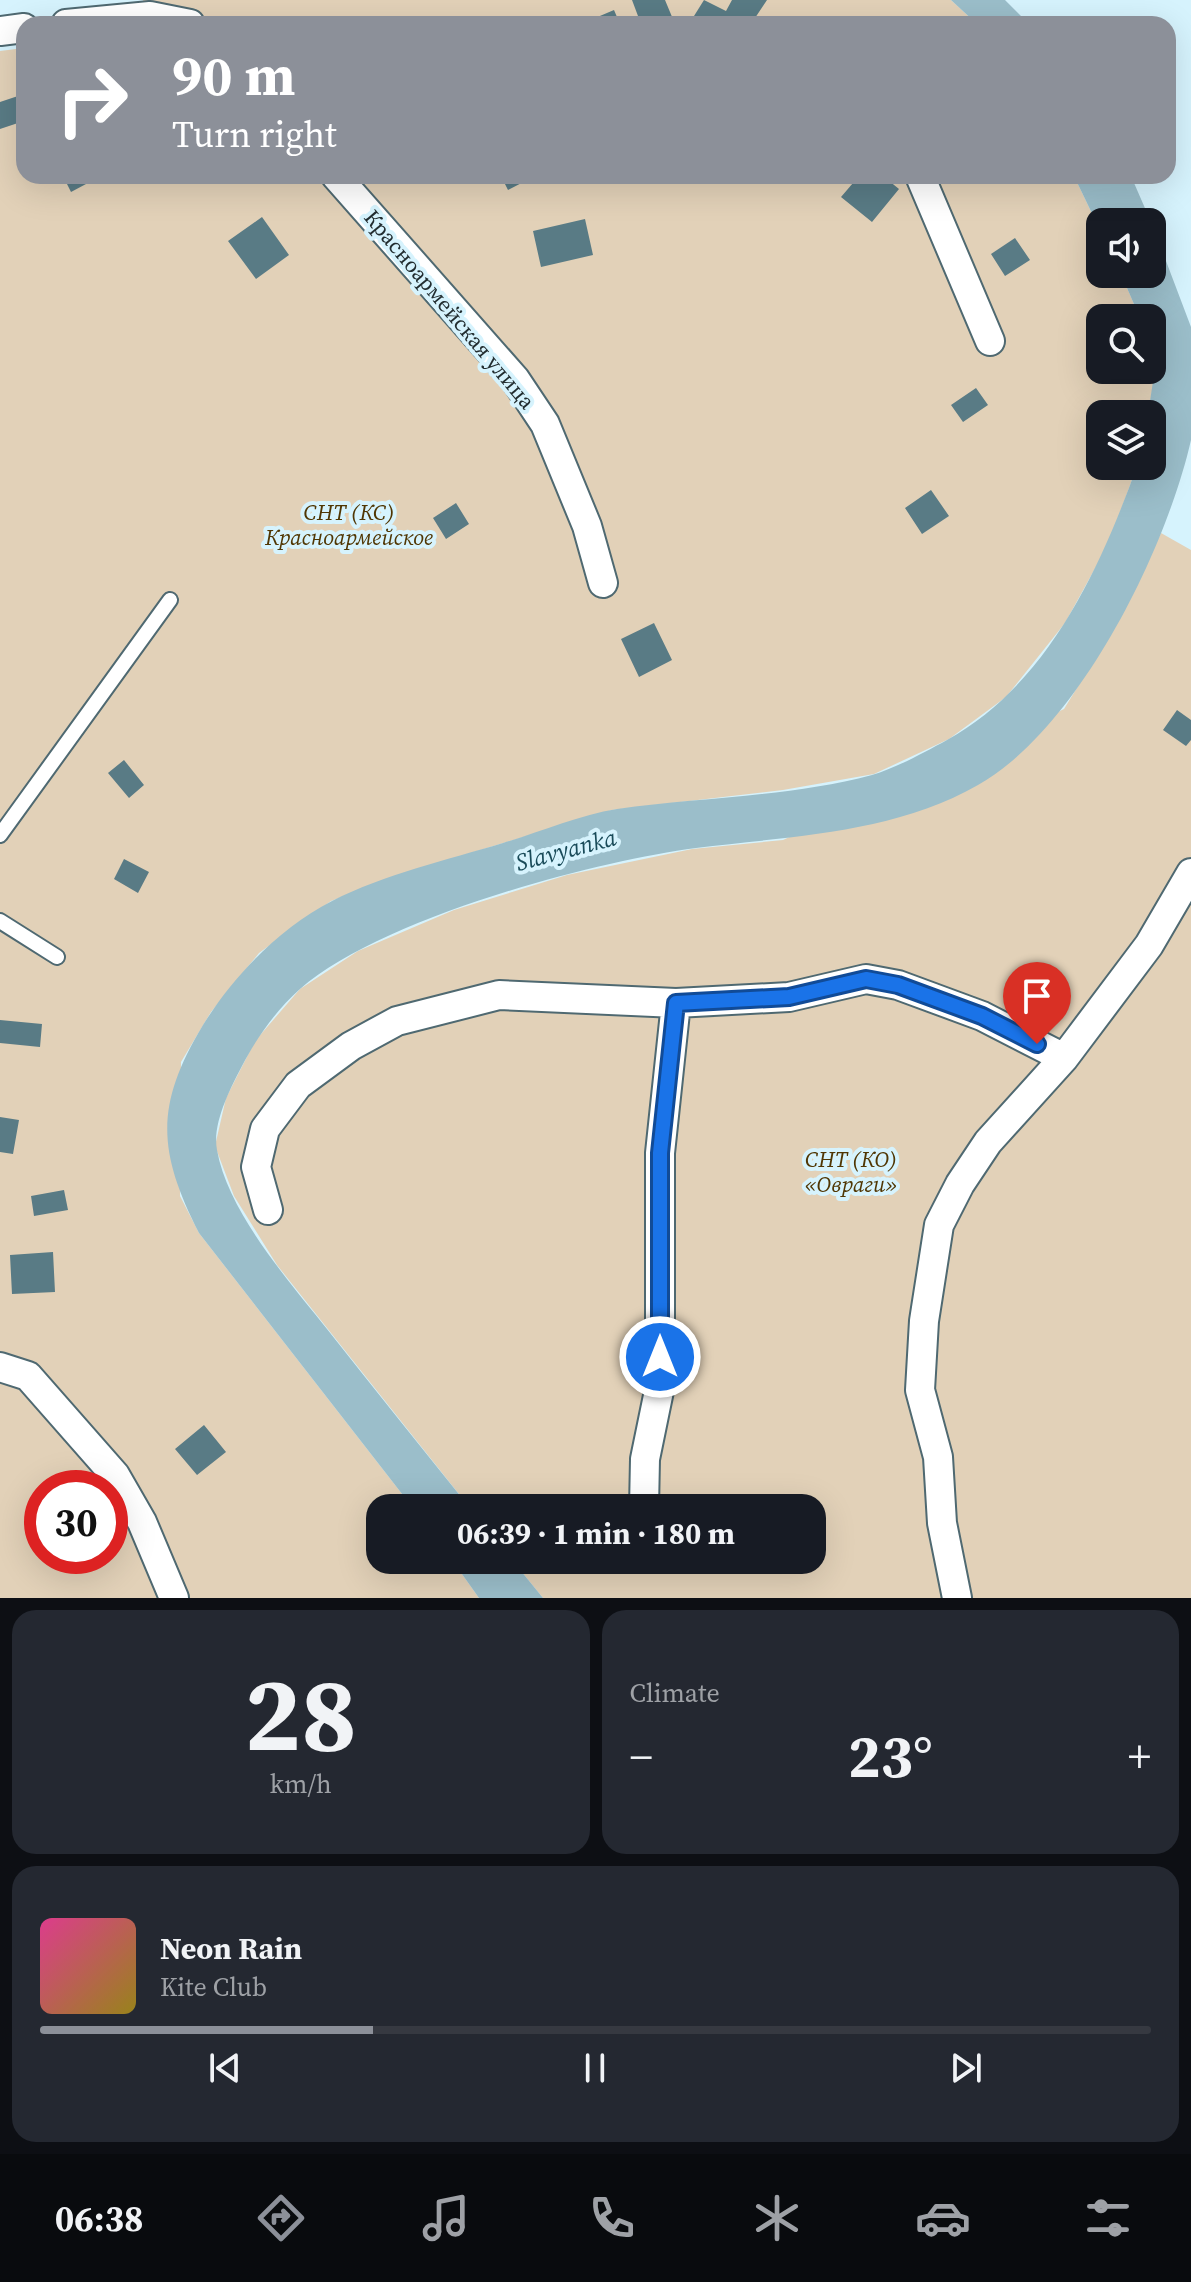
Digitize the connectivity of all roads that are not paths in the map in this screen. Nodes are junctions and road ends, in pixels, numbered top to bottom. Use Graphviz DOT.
graph roads {
  1 [pos="344,184"];
  2 [pos="923,184"];
  3 [pos="990,341"];
  4 [pos="603,583"];
  5 [pos="170,600"];
  6 [pos="0,835"];
  7 [pos="1191,873"];
  8 [pos="0,921"];
  9 [pos="57,957"];
  10 [pos="676,1003"];
  11 [pos="1064,1058"];
  12 [pos="268,1210"];
  13 [pos="0,1367"];
  14 [pos="644,1494"];
  15 [pos="174,1598"];
  16 [pos="957,1598"];
  1 -- 4 [label="street, Красноармейская улица"];
  2 -- 3 [label="street"];
  5 -- 6 [label="lane"];
  7 -- 11 [label="street"];
  8 -- 9 [label="lane"];
  10 -- 11 [label="street"];
  10 -- 12 [label="street"];
  10 -- 14 [label="street"];
  11 -- 16 [label="street"];
  13 -- 15 [label="street"];
}
